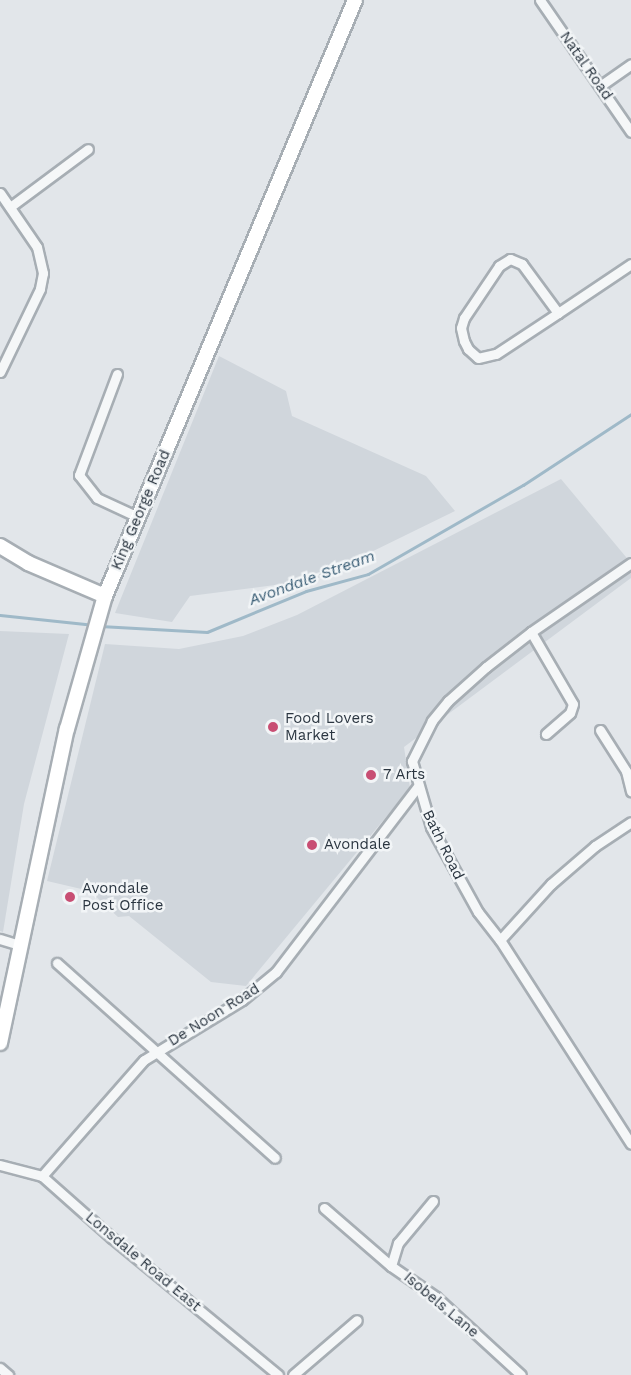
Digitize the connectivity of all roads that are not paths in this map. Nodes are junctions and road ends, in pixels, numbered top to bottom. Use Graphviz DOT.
graph roads {
  1 [pos="355,0"];
  2 [pos="540,0"];
  3 [pos="631,64"];
  4 [pos="600,86"];
  5 [pos="631,132"];
  6 [pos="88,148"];
  7 [pos="0,193"];
  8 [pos="10,207"];
  9 [pos="631,264"];
  10 [pos="558,313"];
  11 [pos="0,372"];
  12 [pos="117,374"];
  13 [pos="138,517"];
  14 [pos="0,546"];
  15 [pos="631,563"];
  16 [pos="105,596"];
  17 [pos="531,632"];
  18 [pos="600,730"];
  19 [pos="546,734"];
  20 [pos="418,786"];
  21 [pos="631,790"];
  22 [pos="631,822"];
  23 [pos="0,939"];
  24 [pos="500,940"];
  25 [pos="20,945"];
  26 [pos="57,963"];
  27 [pos="0,1043"];
  28 [pos="156,1051"];
  29 [pos="631,1144"];
  30 [pos="275,1158"];
  31 [pos="0,1165"];
  32 [pos="42,1176"];
  33 [pos="433,1201"];
  34 [pos="324,1208"];
  35 [pos="391,1266"];
  36 [pos="357,1320"];
  37 [pos="0,1368"];
  38 [pos="8,1375"];
  39 [pos="278,1375"];
  40 [pos="293,1375"];
  41 [pos="521,1375"];
  1 -- 13 [label="main road, King George Road"];
  2 -- 4 [label="street, Natal Road"];
  3 -- 4 [label="street"];
  4 -- 5 [label="street, Natal Road"];
  6 -- 8 [label="street"];
  7 -- 8 [label="street"];
  8 -- 11 [label="street"];
  9 -- 10 [label="street"];
  10 -- 10 [label="street"];
  12 -- 13 [label="street"];
  13 -- 16 [label="main road, King George Road"];
  14 -- 16 [label="main road"];
  15 -- 17 [label="street, Bath Road"];
  16 -- 25 [label="main road, King George Road"];
  17 -- 19 [label="street"];
  17 -- 20 [label="street, Bath Road"];
  18 -- 21 [label="street"];
  20 -- 24 [label="street, Bath Road"];
  20 -- 28 [label="street, De Noon Road"];
  22 -- 24 [label="street"];
  23 -- 25 [label="street"];
  24 -- 29 [label="street, Bath Road"];
  25 -- 27 [label="main road, King George Road"];
  26 -- 28 [label="street"];
  28 -- 30 [label="street"];
  28 -- 32 [label="street, De Noon Road"];
  31 -- 32 [label="street, Lonsdale Road East"];
  32 -- 39 [label="street, Lonsdale Road East"];
  33 -- 35 [label="street, Isobels Lane"];
  34 -- 35 [label="street"];
  35 -- 41 [label="street, Isobels Lane"];
  36 -- 40 [label="street"];
  37 -- 38 [label="street"];
}
